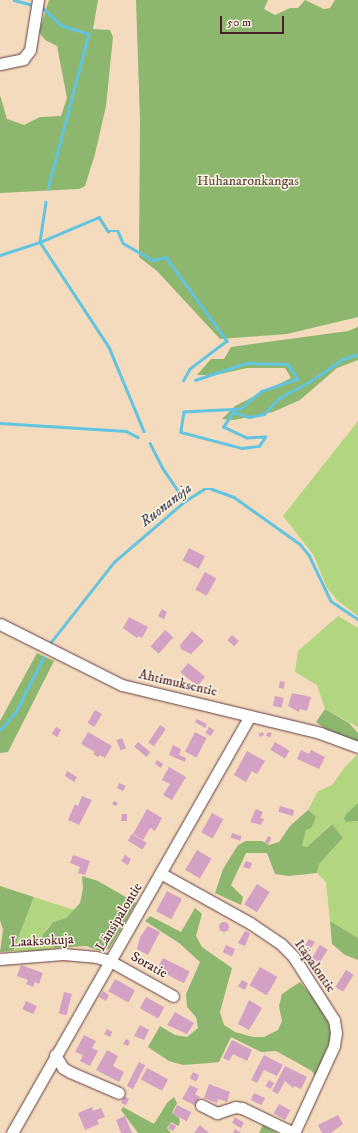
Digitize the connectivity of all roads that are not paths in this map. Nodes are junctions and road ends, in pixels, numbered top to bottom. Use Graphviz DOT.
graph roads {
  1 [pos="38,0"];
  2 [pos="0,64"];
  3 [pos="0,624"];
  4 [pos="250,716"];
  5 [pos="358,747"];
  6 [pos="162,874"];
  7 [pos="0,959"];
  8 [pos="110,961"];
  9 [pos="173,996"];
  10 [pos="55,1055"];
  11 [pos="119,1093"];
  12 [pos="200,1105"];
  13 [pos="12,1133"];
  14 [pos="294,1133"];
  1 -- 2 [label="street"];
  3 -- 4 [label="street, Ahtimuksentie"];
  4 -- 5 [label="street, Ahtimuksentie"];
  4 -- 6 [label="street, Länsipalontie"];
  6 -- 8 [label="street, Länsipalontie"];
  6 -- 14 [label="street, Itäpalontie"];
  7 -- 8 [label="street, Laaksokuja"];
  8 -- 9 [label="street, Soratie"];
  8 -- 10 [label="street, Länsipalontie"];
  10 -- 11 [label="street"];
  10 -- 13 [label="street, Länsipalontie"];
  12 -- 14 [label="street"];
}
